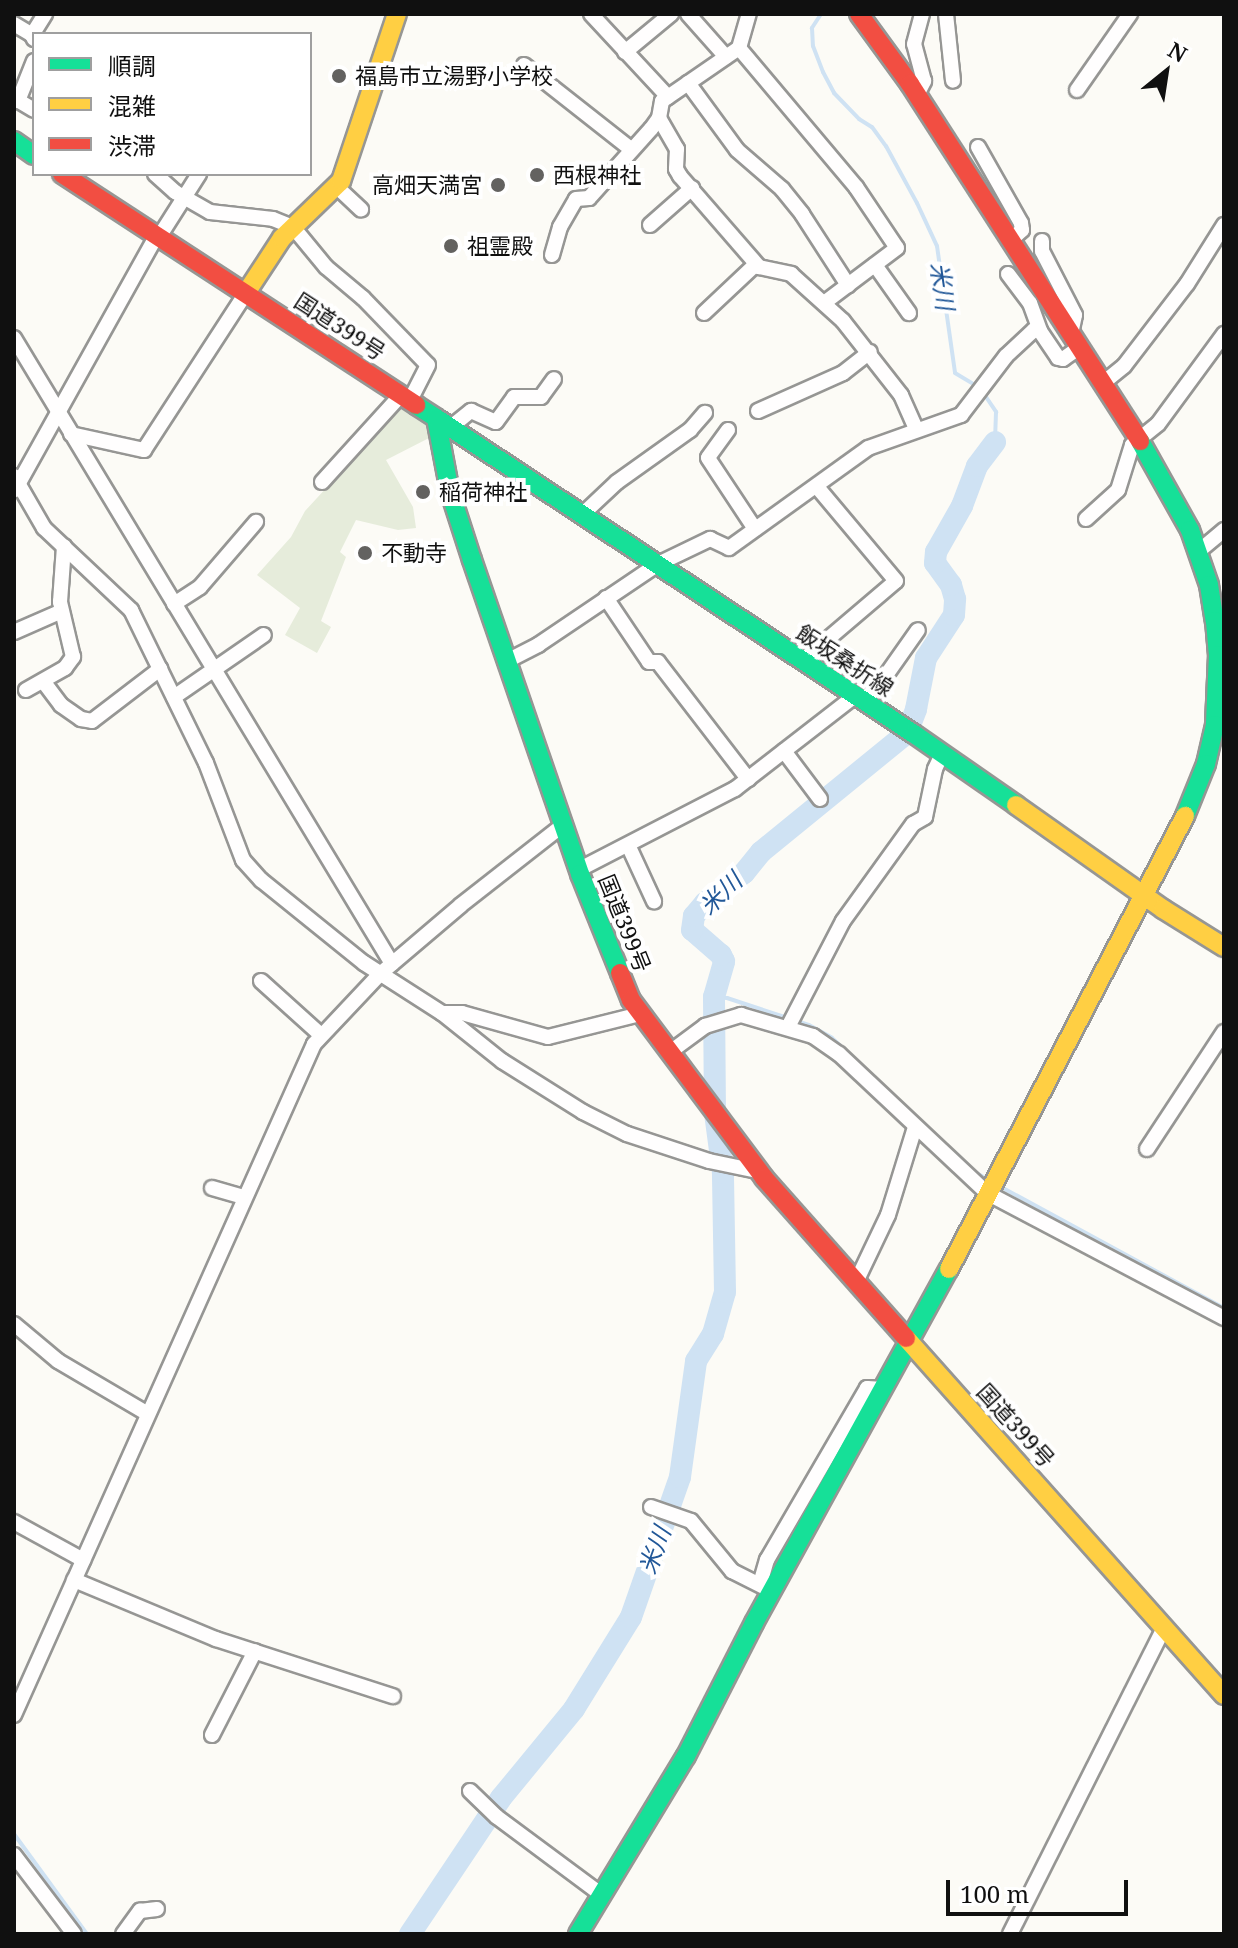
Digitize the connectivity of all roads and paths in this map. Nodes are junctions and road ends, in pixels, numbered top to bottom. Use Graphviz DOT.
graph roads {
  1 [pos="45,14"];
  2 [pos="397,14"];
  3 [pos="591,14"];
  4 [pos="671,14"];
  5 [pos="688,14"];
  6 [pos="749,14"];
  7 [pos="859,14"];
  8 [pos="922,14"];
  9 [pos="946,14"];
  10 [pos="1130,14"];
  11 [pos="14,24"];
  12 [pos="36,32"];
  13 [pos="32,36"];
  14 [pos="625,52"];
  15 [pos="733,52"];
  16 [pos="32,65"];
  17 [pos="524,65"];
  18 [pos="953,81"];
  19 [pos="688,83"];
  20 [pos="1077,90"];
  21 [pos="917,95"];
  22 [pos="668,97"];
  23 [pos="16,99"];
  24 [pos="659,118"];
  25 [pos="14,141"];
  26 [pos="978,147"];
  27 [pos="632,150"];
  28 [pos="32,154"];
  29 [pos="65,176"];
  30 [pos="158,176"];
  31 [pos="198,176"];
  32 [pos="337,187"];
  33 [pos="692,188"];
  34 [pos="184,197"];
  35 [pos="361,209"];
  36 [pos="650,225"];
  37 [pos="1224,225"];
  38 [pos="293,227"];
  39 [pos="158,236"];
  40 [pos="1011,240"];
  41 [pos="1042,241"];
  42 [pos="552,255"];
  43 [pos="756,264"];
  44 [pos="875,265"];
  45 [pos="1008,274"];
  46 [pos="848,285"];
  47 [pos="246,293"];
  48 [pos="824,303"];
  49 [pos="704,313"];
  50 [pos="909,313"];
  51 [pos="1040,331"];
  52 [pos="1224,334"];
  53 [pos="14,338"];
  54 [pos="1075,341"];
  55 [pos="870,352"];
  56 [pos="554,379"];
  57 [pos="1103,383"];
  58 [pos="406,398"];
  59 [pos="758,411"];
  60 [pos="59,413"];
  61 [pos="705,413"];
  62 [pos="444,423"];
  63 [pos="916,429"];
  64 [pos="728,430"];
  65 [pos="71,434"];
  66 [pos="1139,439"];
  67 [pos="322,482"];
  68 [pos="15,484"];
  69 [pos="817,487"];
  70 [pos="584,513"];
  71 [pos="1086,519"];
  72 [pos="256,522"];
  73 [pos="755,529"];
  74 [pos="1224,530"];
  75 [pos="64,546"];
  76 [pos="1199,551"];
  77 [pos="658,564"];
  78 [pos="606,598"];
  79 [pos="174,604"];
  80 [pos="62,611"];
  81 [pos="918,630"];
  82 [pos="14,632"];
  83 [pos="264,635"];
  84 [pos="507,661"];
  85 [pos="802,661"];
  86 [pos="160,669"];
  87 [pos="214,670"];
  88 [pos="43,681"];
  89 [pos="26,690"];
  90 [pos="174,697"];
  91 [pos="859,699"];
  92 [pos="784,751"];
  93 [pos="942,754"];
  94 [pos="748,779"];
  95 [pos="820,799"];
  96 [pos="563,825"];
  97 [pos="629,847"];
  98 [pos="578,870"];
  99 [pos="1143,895"];
  100 [pos="654,901"];
  101 [pos="1224,947"];
  102 [pos="392,964"];
  103 [pos="380,974"];
  104 [pos="261,981"];
  105 [pos="442,1013"];
  106 [pos="640,1014"];
  107 [pos="791,1021"];
  108 [pos="1224,1032"];
  109 [pos="321,1035"];
  110 [pos="670,1052"];
  111 [pos="915,1127"];
  112 [pos="1147,1149"];
  113 [pos="759,1171"];
  114 [pos="991,1185"];
  115 [pos="212,1188"];
  116 [pos="244,1197"];
  117 [pos="856,1282"];
  118 [pos="1224,1318"];
  119 [pos="14,1324"];
  120 [pos="910,1343"];
  121 [pos="148,1414"];
  122 [pos="662,1510"];
  123 [pos="14,1522"];
  124 [pos="83,1560"];
  125 [pos="74,1580"];
  126 [pos="766,1587"];
  127 [pos="1164,1628"];
  128 [pos="255,1651"];
  129 [pos="1224,1695"];
  130 [pos="393,1696"];
  131 [pos="14,1715"];
  132 [pos="212,1735"];
  133 [pos="470,1791"];
  134 [pos="14,1855"];
  135 [pos="602,1895"];
  136 [pos="157,1909"];
  137 [pos="74,1934"];
  138 [pos="123,1934"];
  139 [pos="578,1934"];
  140 [pos="1010,1934"];
  1 -- 12 [label="street"];
  2 -- 32 [label="main road"];
  3 -- 14 [label="street"];
  4 -- 14 [label="street"];
  5 -- 15 [label="street"];
  6 -- 15 [label="street"];
  7 -- 21 [label="main road"];
  8 -- 21 [label="street"];
  9 -- 18 [label="street"];
  10 -- 20 [label="street"];
  11 -- 13 [label="street"];
  14 -- 22 [label="street"];
  15 -- 19 [label="street"];
  15 -- 44 [label="street"];
  16 -- 23 [label="street"];
  17 -- 27 [label="street"];
  19 -- 22 [label="street"];
  19 -- 46 [label="street"];
  21 -- 40 [label="main road"];
  22 -- 24 [label="street"];
  24 -- 27 [label="street"];
  24 -- 33 [label="street"];
  25 -- 28 [label="main road"];
  26 -- 40 [label="street"];
  27 -- 42 [label="street"];
  29 -- 39 [label="main road, 国道399号"];
  30 -- 34 [label="street"];
  31 -- 34 [label="street"];
  32 -- 35 [label="street"];
  32 -- 38 [label="main road"];
  33 -- 36 [label="street"];
  33 -- 43 [label="street"];
  34 -- 38 [label="street"];
  34 -- 39 [label="street"];
  37 -- 57 [label="street"];
  38 -- 47 [label="main road"];
  38 -- 58 [label="street"];
  39 -- 47 [label="main road, 国道399号"];
  39 -- 60 [label="street"];
  40 -- 54 [label="main road"];
  41 -- 54 [label="street"];
  43 -- 48 [label="street"];
  43 -- 49 [label="street"];
  44 -- 46 [label="street"];
  44 -- 50 [label="street"];
  45 -- 51 [label="street"];
  46 -- 48 [label="street"];
  47 -- 58 [label="main road, 国道399号"];
  47 -- 65 [label="street"];
  48 -- 55 [label="street"];
  51 -- 54 [label="street"];
  51 -- 63 [label="street"];
  52 -- 66 [label="street"];
  53 -- 60 [label="street"];
  54 -- 57 [label="main road"];
  55 -- 59 [label="street"];
  55 -- 63 [label="street"];
  56 -- 62 [label="street"];
  57 -- 66 [label="main road"];
  58 -- 62 [label="main road, 国道399号"];
  58 -- 67 [label="street"];
  60 -- 65 [label="street"];
  60 -- 68 [label="street"];
  61 -- 70 [label="street"];
  62 -- 70 [label="main road, 飯坂桑折線"];
  62 -- 84 [label="main road, 国道399号"];
  63 -- 69 [label="street"];
  64 -- 73 [label="street"];
  65 -- 79 [label="street"];
  66 -- 71 [label="street"];
  66 -- 76 [label="main road"];
  68 -- 75 [label="street"];
  69 -- 73 [label="street"];
  69 -- 85 [label="street"];
  70 -- 77 [label="main road, 飯坂桑折線"];
  72 -- 79 [label="street"];
  73 -- 77 [label="street"];
  74 -- 76 [label="street"];
  75 -- 80 [label="street"];
  75 -- 86 [label="street"];
  76 -- 99 [label="main road"];
  77 -- 78 [label="street"];
  77 -- 85 [label="main road, 飯坂桑折線"];
  78 -- 84 [label="street"];
  78 -- 94 [label="street"];
  79 -- 87 [label="street"];
  80 -- 82 [label="street"];
  80 -- 88 [label="street"];
  81 -- 91 [label="street"];
  83 -- 87 [label="street"];
  84 -- 96 [label="main road, 国道399号"];
  85 -- 91 [label="main road, 飯坂桑折線"];
  86 -- 88 [label="street"];
  86 -- 90 [label="street"];
  87 -- 90 [label="street"];
  87 -- 102 [label="street"];
  88 -- 89 [label="street"];
  90 -- 103 [label="street"];
  91 -- 92 [label="street"];
  91 -- 93 [label="main road, 飯坂桑折線"];
  92 -- 94 [label="street"];
  92 -- 95 [label="street"];
  93 -- 99 [label="main road, 飯坂桑折線"];
  93 -- 107 [label="street"];
  94 -- 97 [label="street"];
  96 -- 98 [label="main road, 国道399号"];
  96 -- 102 [label="street"];
  97 -- 98 [label="street"];
  97 -- 100 [label="street"];
  98 -- 106 [label="main road, 国道399号"];
  99 -- 101 [label="main road, 飯坂桑折線"];
  99 -- 114 [label="main road"];
  102 -- 103 [label="street"];
  103 -- 105 [label="street"];
  103 -- 109 [label="street"];
  104 -- 109 [label="street"];
  105 -- 106 [label="street"];
  105 -- 113 [label="street"];
  106 -- 110 [label="main road, 国道399号"];
  107 -- 110 [label="street"];
  107 -- 111 [label="street"];
  108 -- 112 [label="street"];
  109 -- 116 [label="street"];
  110 -- 113 [label="main road, 国道399号"];
  111 -- 114 [label="street"];
  111 -- 117 [label="street"];
  113 -- 117 [label="main road, 国道399号"];
  114 -- 118 [label="street"];
  114 -- 120 [label="main road"];
  115 -- 116 [label="street"];
  116 -- 121 [label="street"];
  117 -- 120 [label="main road, 国道399号"];
  119 -- 121 [label="street"];
  120 -- 126 [label="main road"];
  120 -- 127 [label="main road, 国道399号"];
  121 -- 124 [label="street"];
  122 -- 126 [label="street"];
  123 -- 124 [label="street"];
  124 -- 125 [label="street"];
  125 -- 128 [label="street"];
  125 -- 131 [label="street"];
  126 -- 135 [label="main road"];
  127 -- 129 [label="main road, 国道399号"];
  127 -- 140 [label="street"];
  128 -- 130 [label="street"];
  128 -- 132 [label="street"];
  133 -- 135 [label="street"];
  134 -- 137 [label="street"];
  135 -- 139 [label="main road"];
  136 -- 138 [label="street"];
}
